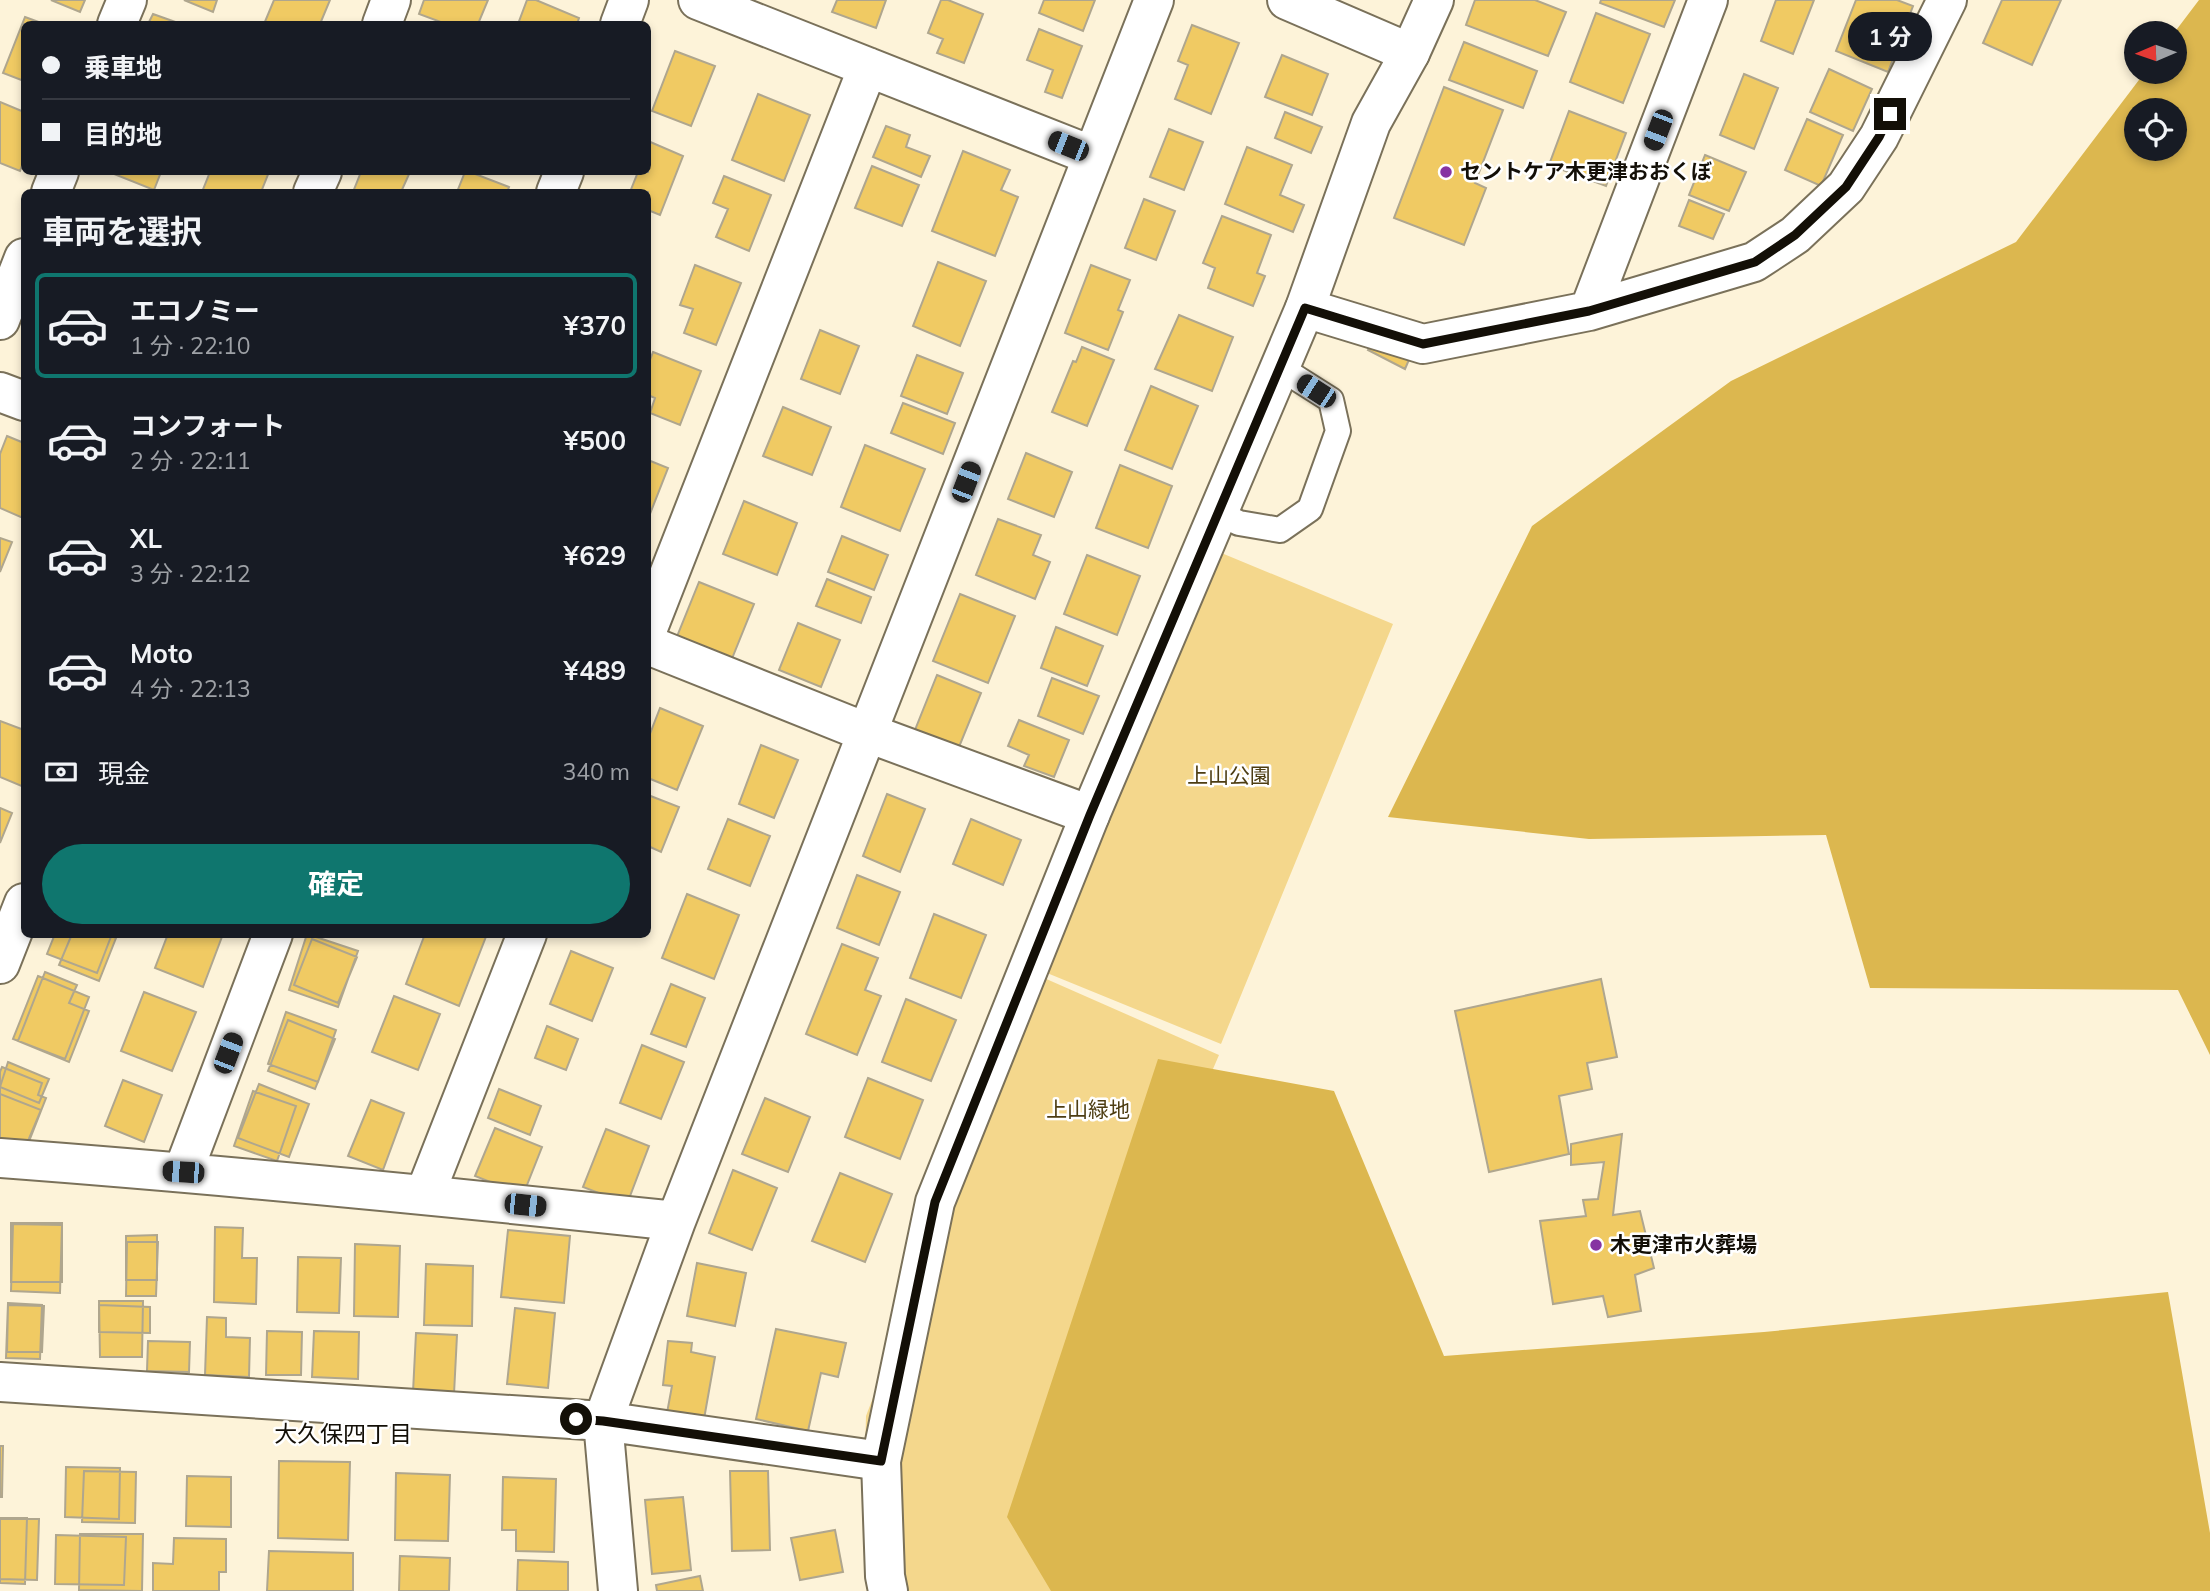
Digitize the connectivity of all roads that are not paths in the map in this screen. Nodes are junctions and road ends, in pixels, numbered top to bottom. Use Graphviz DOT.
graph roads {
  1 [pos="127,0"];
  2 [pos="391,0"];
  3 [pos="629,0"];
  4 [pos="698,0"];
  5 [pos="1154,0"];
  6 [pos="1287,0"];
  7 [pos="1434,0"];
  8 [pos="1707,0"];
  9 [pos="1947,0"];
  10 [pos="118,21"];
  11 [pos="383,21"];
  12 [pos="621,21"];
  13 [pos="1410,53"];
  14 [pos="868,67"];
  15 [pos="1093,156"];
  16 [pos="21,266"];
  17 [pos="1305,308"];
  18 [pos="1589,311"];
  19 [pos="0,320"];
  20 [pos="1279,367"];
  21 [pos="0,392"];
  22 [pos="21,400"];
  23 [pos="1218,513"];
  24 [pos="651,620"];
  25 [pos="651,646"];
  26 [pos="868,733"];
  27 [pos="1090,815"];
  28 [pos="21,911"];
  29 [pos="271,938"];
  30 [pos="525,938"];
  31 [pos="0,964"];
  32 [pos="0,1158"];
  33 [pos="183,1172"];
  34 [pos="425,1194"];
  35 [pos="677,1221"];
  36 [pos="0,1382"];
  37 [pos="603,1421"];
  38 [pos="881,1461"];
  39 [pos="618,1591"];
  40 [pos="888,1591"];
  1 -- 10 [label="street"];
  2 -- 11 [label="street"];
  3 -- 12 [label="street"];
  4 -- 14 [label="street"];
  5 -- 15 [label="street"];
  6 -- 13 [label="street"];
  7 -- 13 [label="street"];
  8 -- 18 [label="street"];
  9 -- 18 [label="street"];
  13 -- 17 [label="street"];
  14 -- 15 [label="street"];
  14 -- 24 [label="street"];
  15 -- 26 [label="street"];
  16 -- 19 [label="street"];
  17 -- 18 [label="street"];
  17 -- 20 [label="street"];
  20 -- 23 [label="street"];
  20 -- 23 [label="lane"];
  21 -- 22 [label="street"];
  23 -- 27 [label="street"];
  25 -- 26 [label="street"];
  26 -- 27 [label="street"];
  26 -- 35 [label="street"];
  27 -- 38 [label="street"];
  28 -- 31 [label="street"];
  29 -- 33 [label="street"];
  30 -- 34 [label="street"];
  32 -- 33 [label="street"];
  33 -- 34 [label="street"];
  34 -- 35 [label="street"];
  35 -- 37 [label="street"];
  36 -- 37 [label="street"];
  37 -- 38 [label="street"];
  37 -- 39 [label="street"];
  38 -- 40 [label="street"];
}
